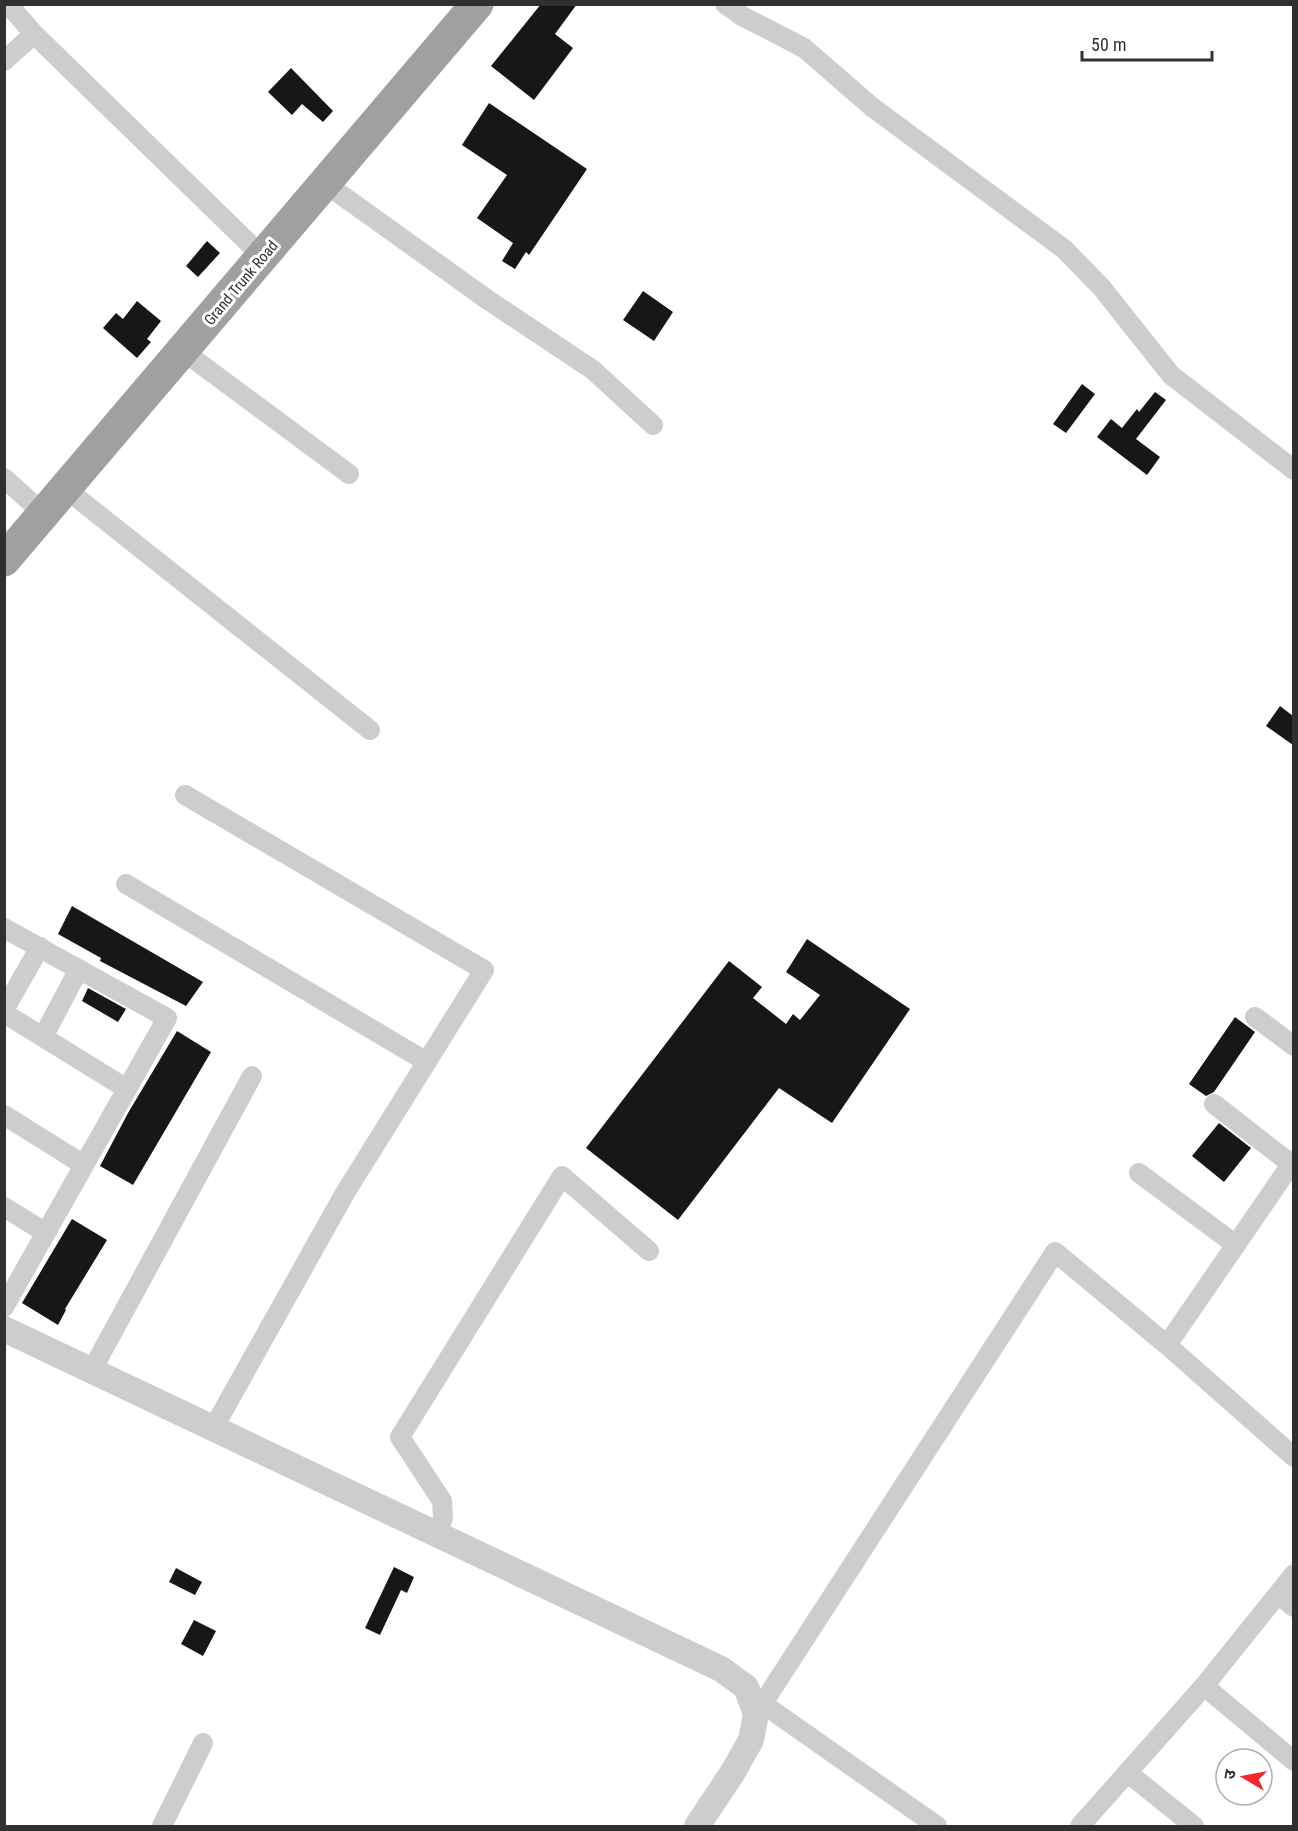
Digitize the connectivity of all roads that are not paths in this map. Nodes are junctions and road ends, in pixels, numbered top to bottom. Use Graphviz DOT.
graph roads {
  1 [pos="8,4"];
  2 [pos="477,4"];
  3 [pos="725,4"];
  4 [pos="34,34"];
  5 [pos="4,61"];
  6 [pos="326,184"];
  7 [pos="263,257"];
  8 [pos="183,351"];
  9 [pos="653,425"];
  10 [pos="1293,470"];
  11 [pos="349,474"];
  12 [pos="4,478"];
  13 [pos="66,489"];
  14 [pos="44,514"];
  15 [pos="4,560"];
  16 [pos="370,730"];
  17 [pos="185,795"];
  18 [pos="126,884"];
  19 [pos="4,928"];
  20 [pos="40,947"];
  21 [pos="79,969"];
  22 [pos="4,1011"];
  23 [pos="1255,1017"];
  24 [pos="43,1037"];
  25 [pos="1293,1046"];
  26 [pos="427,1062"];
  27 [pos="252,1076"];
  28 [pos="127,1089"];
  29 [pos="1214,1104"];
  30 [pos="4,1114"];
  31 [pos="1292,1162"];
  32 [pos="84,1165"];
  33 [pos="1139,1173"];
  34 [pos="4,1207"];
  35 [pos="46,1233"];
  36 [pos="1236,1245"];
  37 [pos="649,1251"];
  38 [pos="4,1307"];
  39 [pos="4,1329"];
  40 [pos="1167,1345"];
  41 [pos="92,1370"];
  42 [pos="214,1427"];
  43 [pos="1293,1457"];
  44 [pos="437,1533"];
  45 [pos="1293,1574"];
  46 [pos="1278,1594"];
  47 [pos="1293,1607"];
  48 [pos="1204,1686"];
  49 [pos="759,1709"];
  50 [pos="203,1743"];
  51 [pos="1293,1761"];
  52 [pos="1128,1773"];
  53 [pos="162,1827"];
  54 [pos="698,1827"];
  55 [pos="937,1827"];
  56 [pos="1080,1827"];
  57 [pos="1194,1827"];
  1 -- 4 [label="street"];
  2 -- 6 [label="highway, Grand Trunk Road"];
  3 -- 10 [label="street"];
  4 -- 5 [label="street"];
  4 -- 7 [label="street"];
  6 -- 7 [label="highway, Grand Trunk Road"];
  6 -- 9 [label="street"];
  7 -- 8 [label="highway, Grand Trunk Road"];
  8 -- 11 [label="street"];
  8 -- 13 [label="highway, Grand Trunk Road"];
  12 -- 14 [label="street"];
  13 -- 14 [label="highway, Grand Trunk Road"];
  13 -- 16 [label="street"];
  14 -- 15 [label="highway, Grand Trunk Road"];
  17 -- 26 [label="street"];
  18 -- 26 [label="street"];
  19 -- 20 [label="street"];
  20 -- 21 [label="street"];
  20 -- 22 [label="street"];
  21 -- 24 [label="street"];
  21 -- 28 [label="street"];
  22 -- 24 [label="street"];
  23 -- 25 [label="street"];
  24 -- 28 [label="street"];
  26 -- 42 [label="street"];
  27 -- 41 [label="street"];
  28 -- 32 [label="street"];
  29 -- 31 [label="street"];
  30 -- 32 [label="street"];
  31 -- 36 [label="street"];
  32 -- 35 [label="street"];
  33 -- 36 [label="street"];
  34 -- 35 [label="street"];
  35 -- 38 [label="street"];
  36 -- 40 [label="street"];
  37 -- 44 [label="street"];
  39 -- 41 [label="street"];
  40 -- 43 [label="street"];
  40 -- 49 [label="street"];
  41 -- 42 [label="street"];
  42 -- 44 [label="street"];
  44 -- 49 [label="street"];
  45 -- 46 [label="street"];
  46 -- 47 [label="street"];
  46 -- 48 [label="street"];
  48 -- 51 [label="street"];
  48 -- 52 [label="street"];
  49 -- 54 [label="street"];
  49 -- 55 [label="street"];
  50 -- 53 [label="street"];
  52 -- 56 [label="street"];
  52 -- 57 [label="street"];
}
